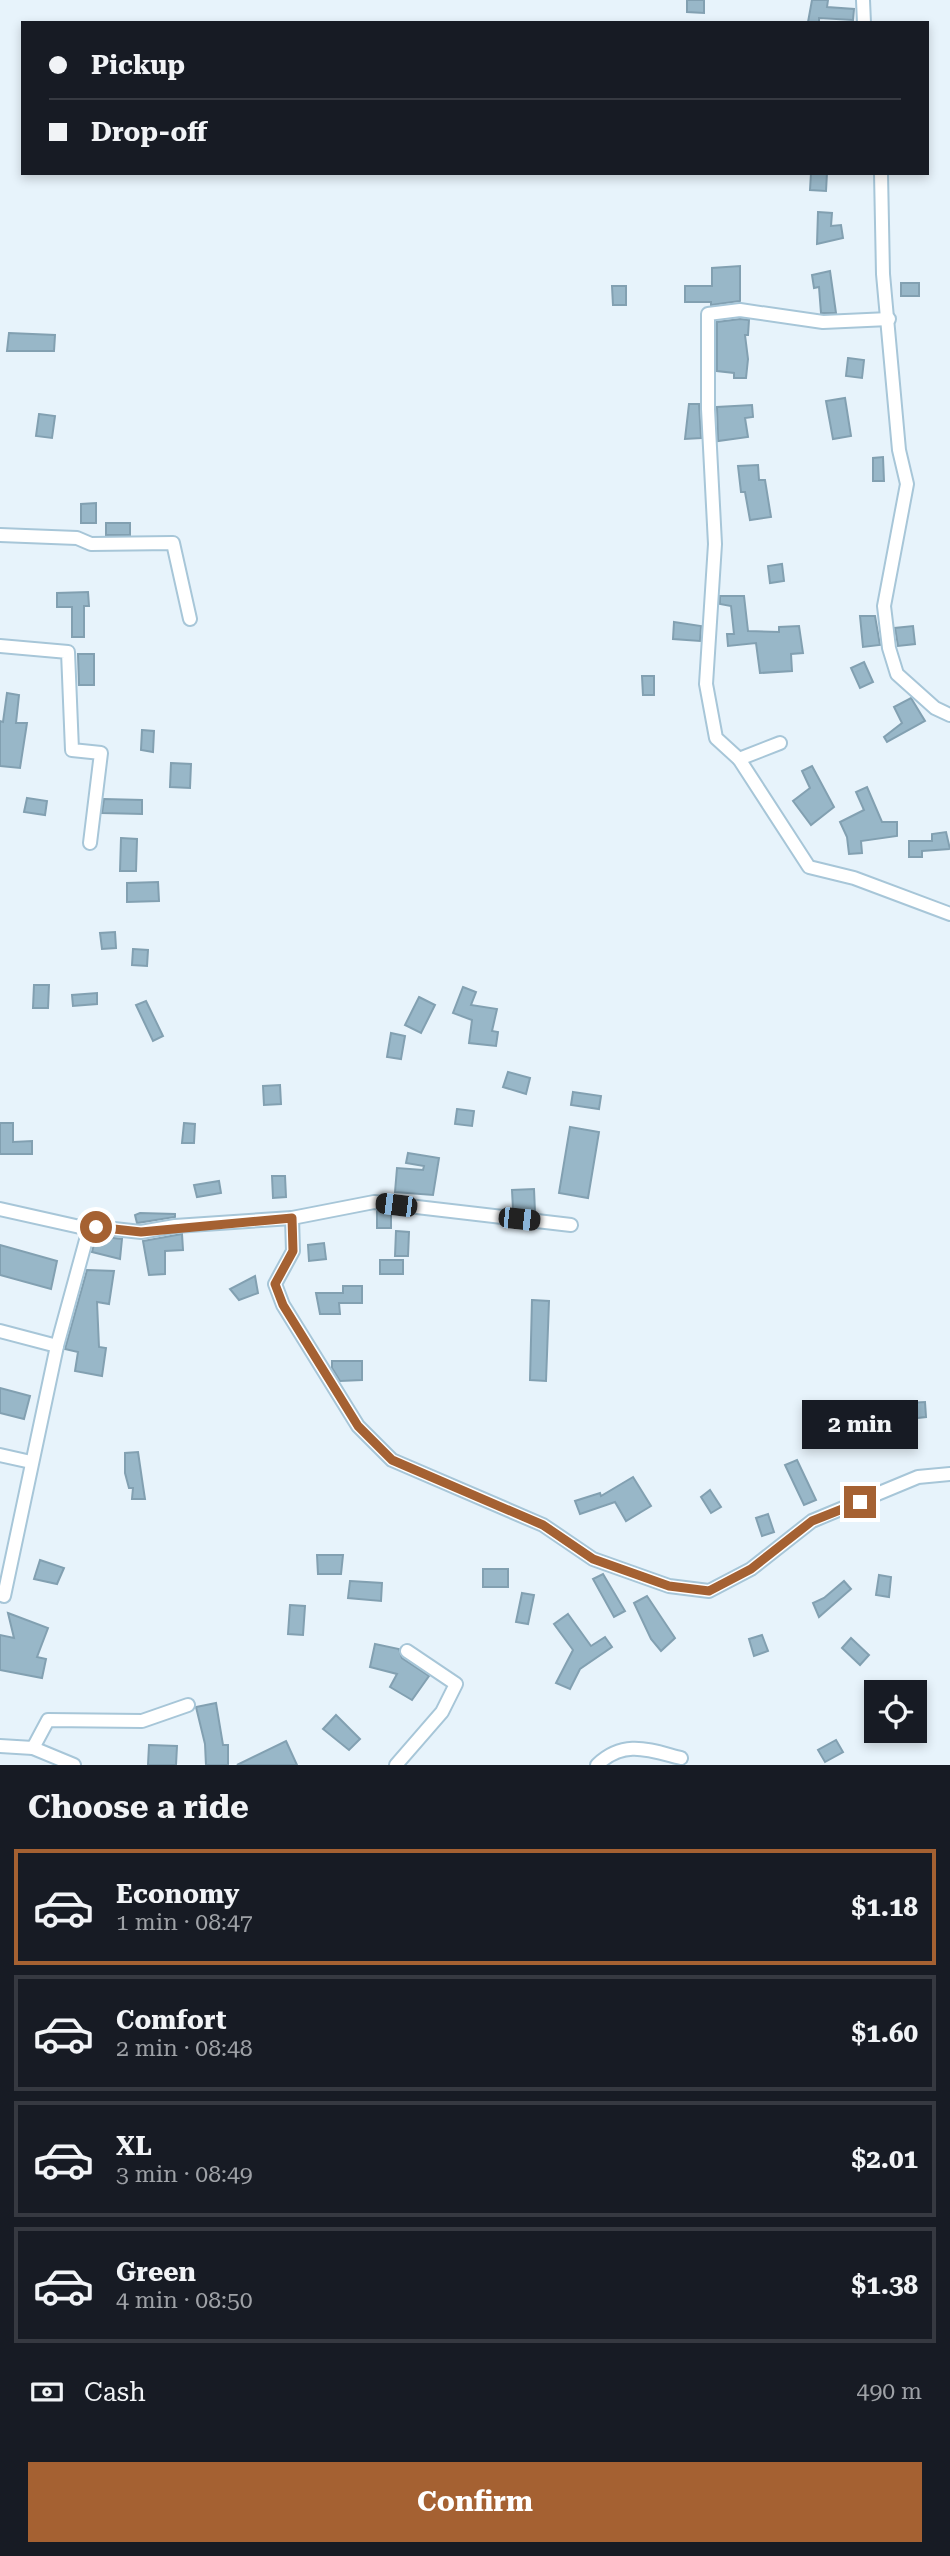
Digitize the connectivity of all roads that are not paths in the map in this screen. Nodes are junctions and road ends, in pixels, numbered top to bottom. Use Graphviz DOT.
graph roads {
  1 [pos="863,0"];
  2 [pos="863,21"];
  3 [pos="881,175"];
  4 [pos="889,319"];
  5 [pos="0,535"];
  6 [pos="190,619"];
  7 [pos="0,646"];
  8 [pos="950,715"];
  9 [pos="780,743"];
  10 [pos="739,759"];
  11 [pos="90,843"];
  12 [pos="950,914"];
  13 [pos="0,1209"];
  14 [pos="292,1218"];
  15 [pos="571,1225"];
  16 [pos="89,1229"];
  17 [pos="0,1331"];
  18 [pos="57,1346"];
  19 [pos="0,1455"];
  20 [pos="31,1462"];
  21 [pos="950,1474"];
  22 [pos="1,1599"];
  23 [pos="407,1651"];
  24 [pos="188,1705"];
  25 [pos="0,1746"];
  26 [pos="33,1748"];
  27 [pos="681,1758"];
  28 [pos="74,1765"];
  29 [pos="396,1765"];
  30 [pos="597,1765"];
  1 -- 2 [label="street"];
  3 -- 4 [label="street"];
  4 -- 8 [label="street"];
  4 -- 10 [label="street"];
  5 -- 6 [label="street"];
  7 -- 11 [label="street"];
  9 -- 10 [label="street"];
  10 -- 12 [label="street"];
  13 -- 16 [label="street"];
  14 -- 15 [label="street"];
  14 -- 16 [label="street"];
  14 -- 21 [label="street"];
  16 -- 18 [label="street"];
  17 -- 18 [label="street"];
  18 -- 20 [label="street"];
  19 -- 20 [label="street"];
  20 -- 22 [label="street"];
  23 -- 29 [label="street"];
  24 -- 26 [label="street"];
  25 -- 26 [label="street"];
  26 -- 28 [label="street"];
  27 -- 30 [label="street"];
}
